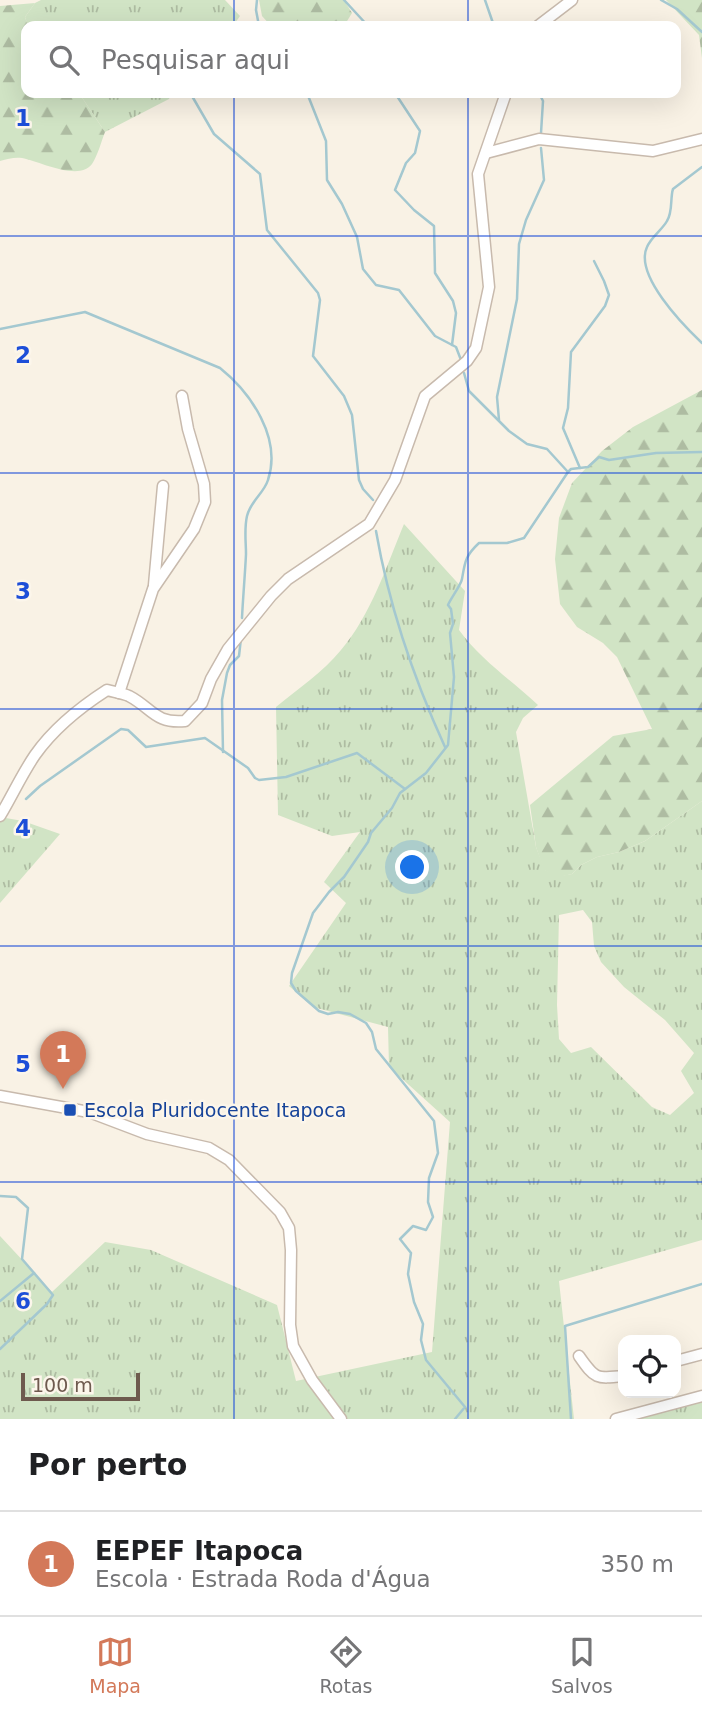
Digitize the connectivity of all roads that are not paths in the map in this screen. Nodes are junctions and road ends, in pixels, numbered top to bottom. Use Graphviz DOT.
graph roads {
  1 [pos="572,0"];
  2 [pos="545,21"];
  3 [pos="504,98"];
  4 [pos="702,139"];
  5 [pos="486,153"];
  6 [pos="182,396"];
  7 [pos="163,486"];
  8 [pos="153,589"];
  9 [pos="119,693"];
  10 [pos="0,816"];
  11 [pos="0,1096"];
  12 [pos="702,1354"];
  13 [pos="579,1356"];
  14 [pos="681,1360"];
  15 [pos="618,1376"];
  16 [pos="702,1396"];
  17 [pos="341,1419"];
  18 [pos="616,1419"];
  1 -- 2 [label="street"];
  3 -- 5 [label="street"];
  4 -- 5 [label="street"];
  5 -- 9 [label="street"];
  6 -- 8 [label="street"];
  7 -- 8 [label="street"];
  8 -- 9 [label="street"];
  9 -- 10 [label="street"];
  11 -- 17 [label="street"];
  12 -- 14 [label="street"];
  13 -- 15 [label="street"];
  16 -- 18 [label="street"];
}
